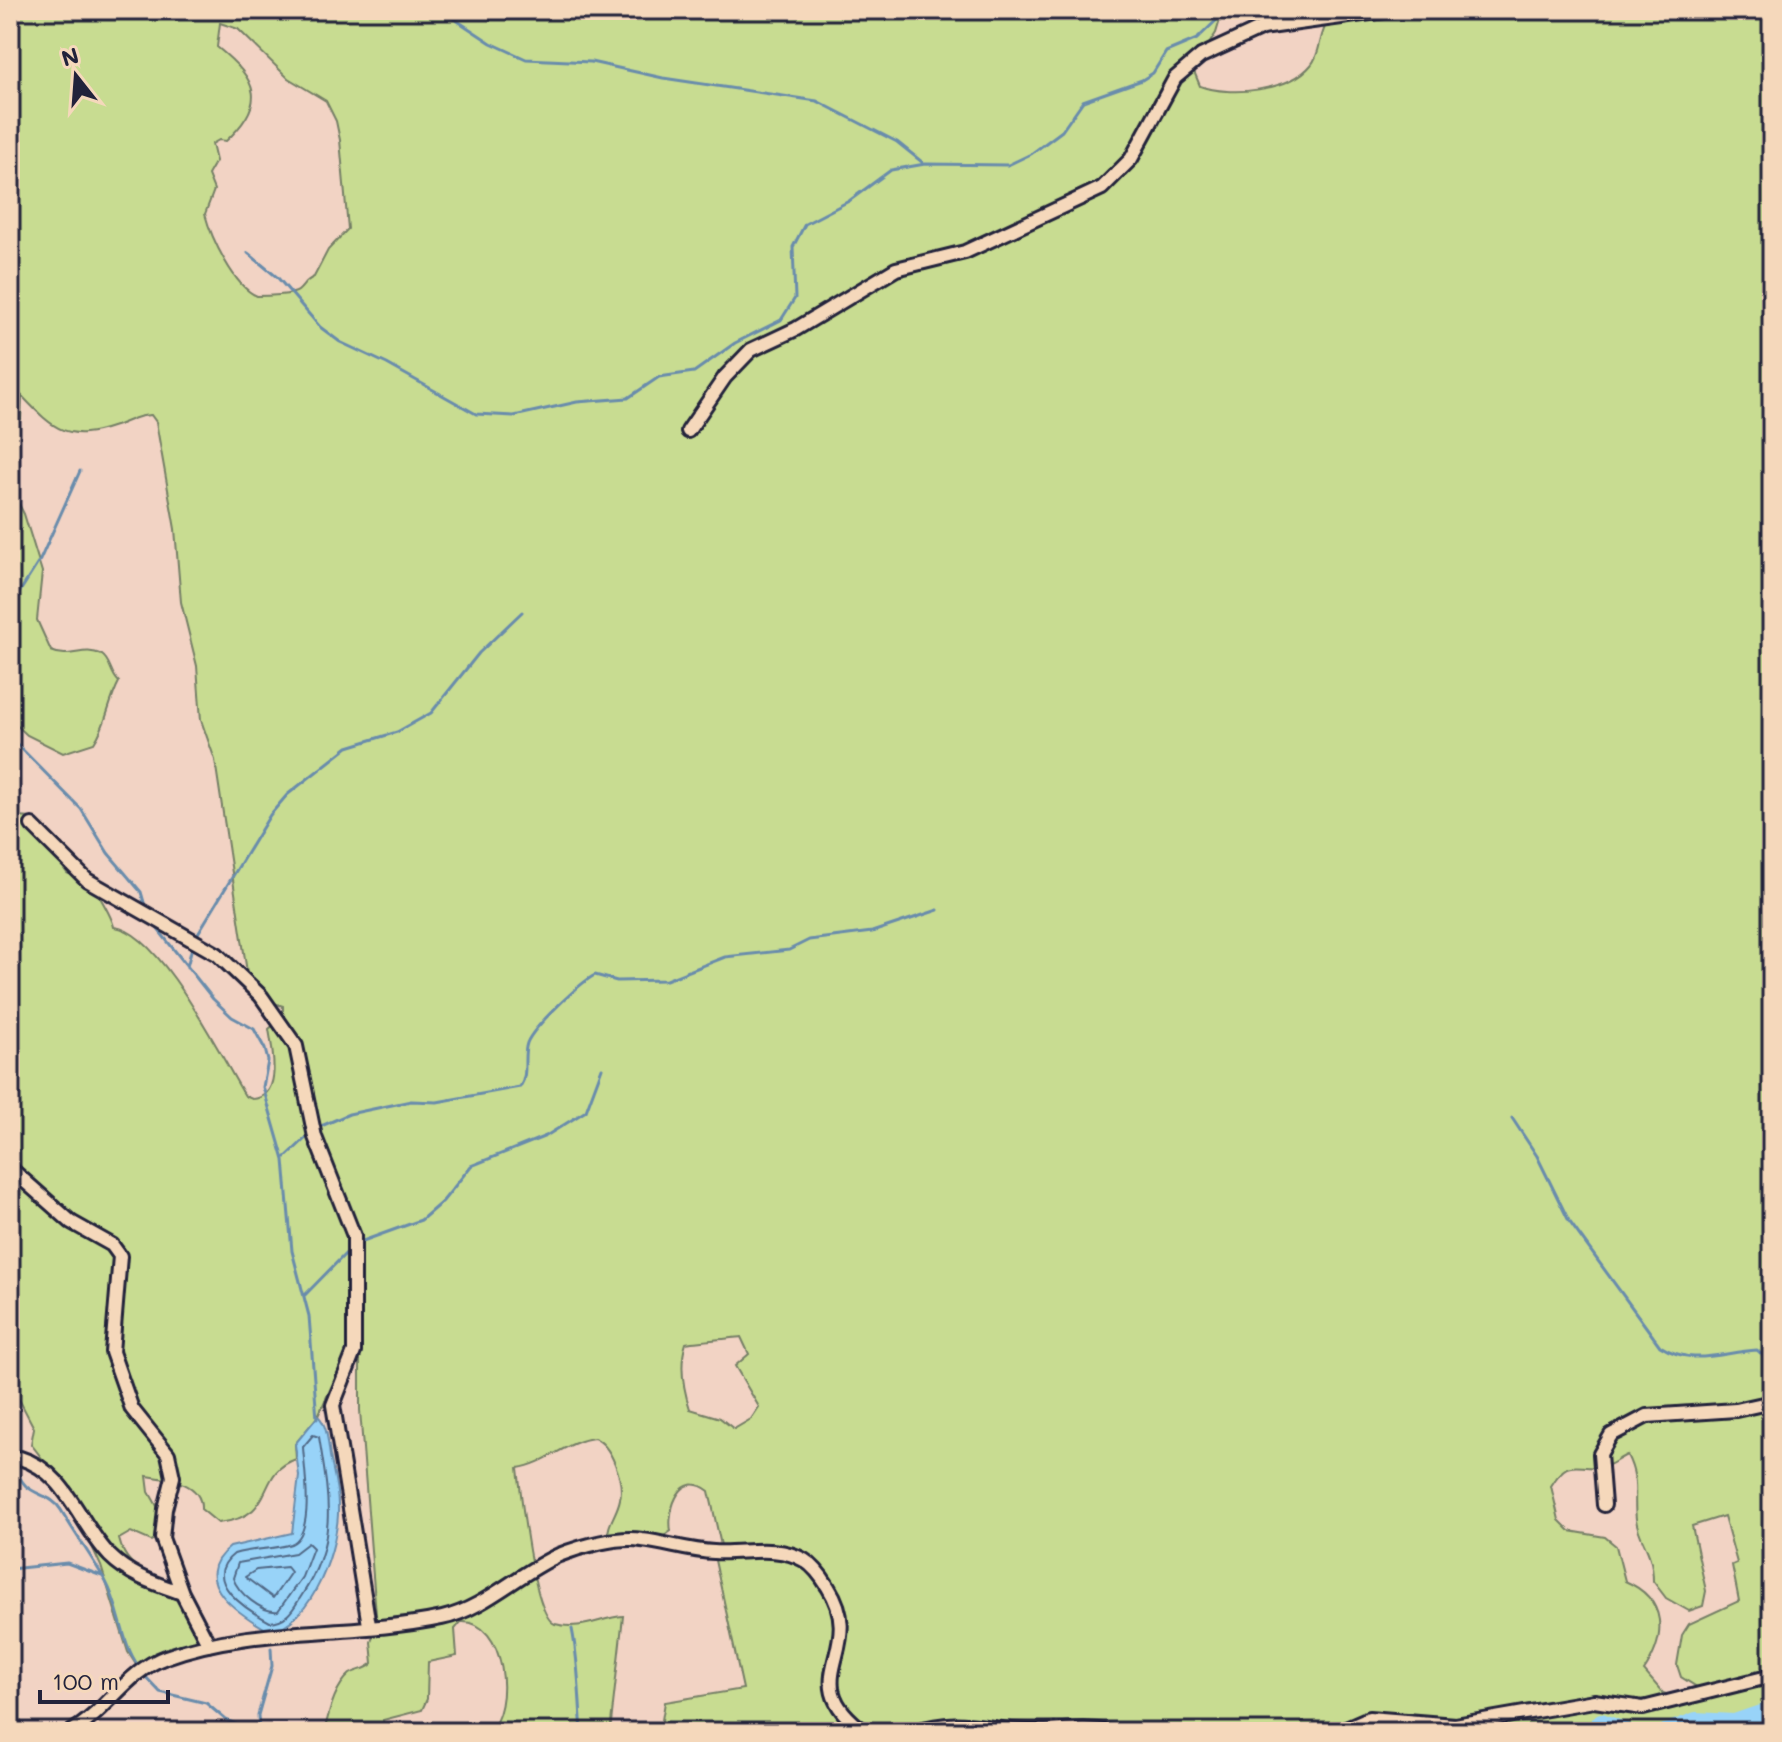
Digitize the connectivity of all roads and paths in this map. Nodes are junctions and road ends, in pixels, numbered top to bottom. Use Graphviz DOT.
graph roads {
  1 [pos="1392,10"];
  2 [pos="688,431"];
  3 [pos="32,825"];
  4 [pos="10,1168"];
  5 [pos="1772,1402"];
  6 [pos="20,1458"];
  7 [pos="1604,1505"];
  8 [pos="182,1593"];
  9 [pos="369,1625"];
  10 [pos="209,1645"];
  11 [pos="1772,1676"];
  12 [pos="81,1730"];
  13 [pos="865,1732"];
  14 [pos="912,1732"];
  15 [pos="1110,1732"];
  16 [pos="1337,1732"];
  1 -- 2 [label="street"];
  3 -- 9 [label="street"];
  4 -- 8 [label="street"];
  5 -- 7 [label="street"];
  6 -- 8 [label="street"];
  8 -- 10 [label="street"];
  9 -- 10 [label="street"];
  9 -- 13 [label="street"];
  10 -- 12 [label="street"];
  11 -- 16 [label="street"];
  14 -- 15 [label="street"];
}
